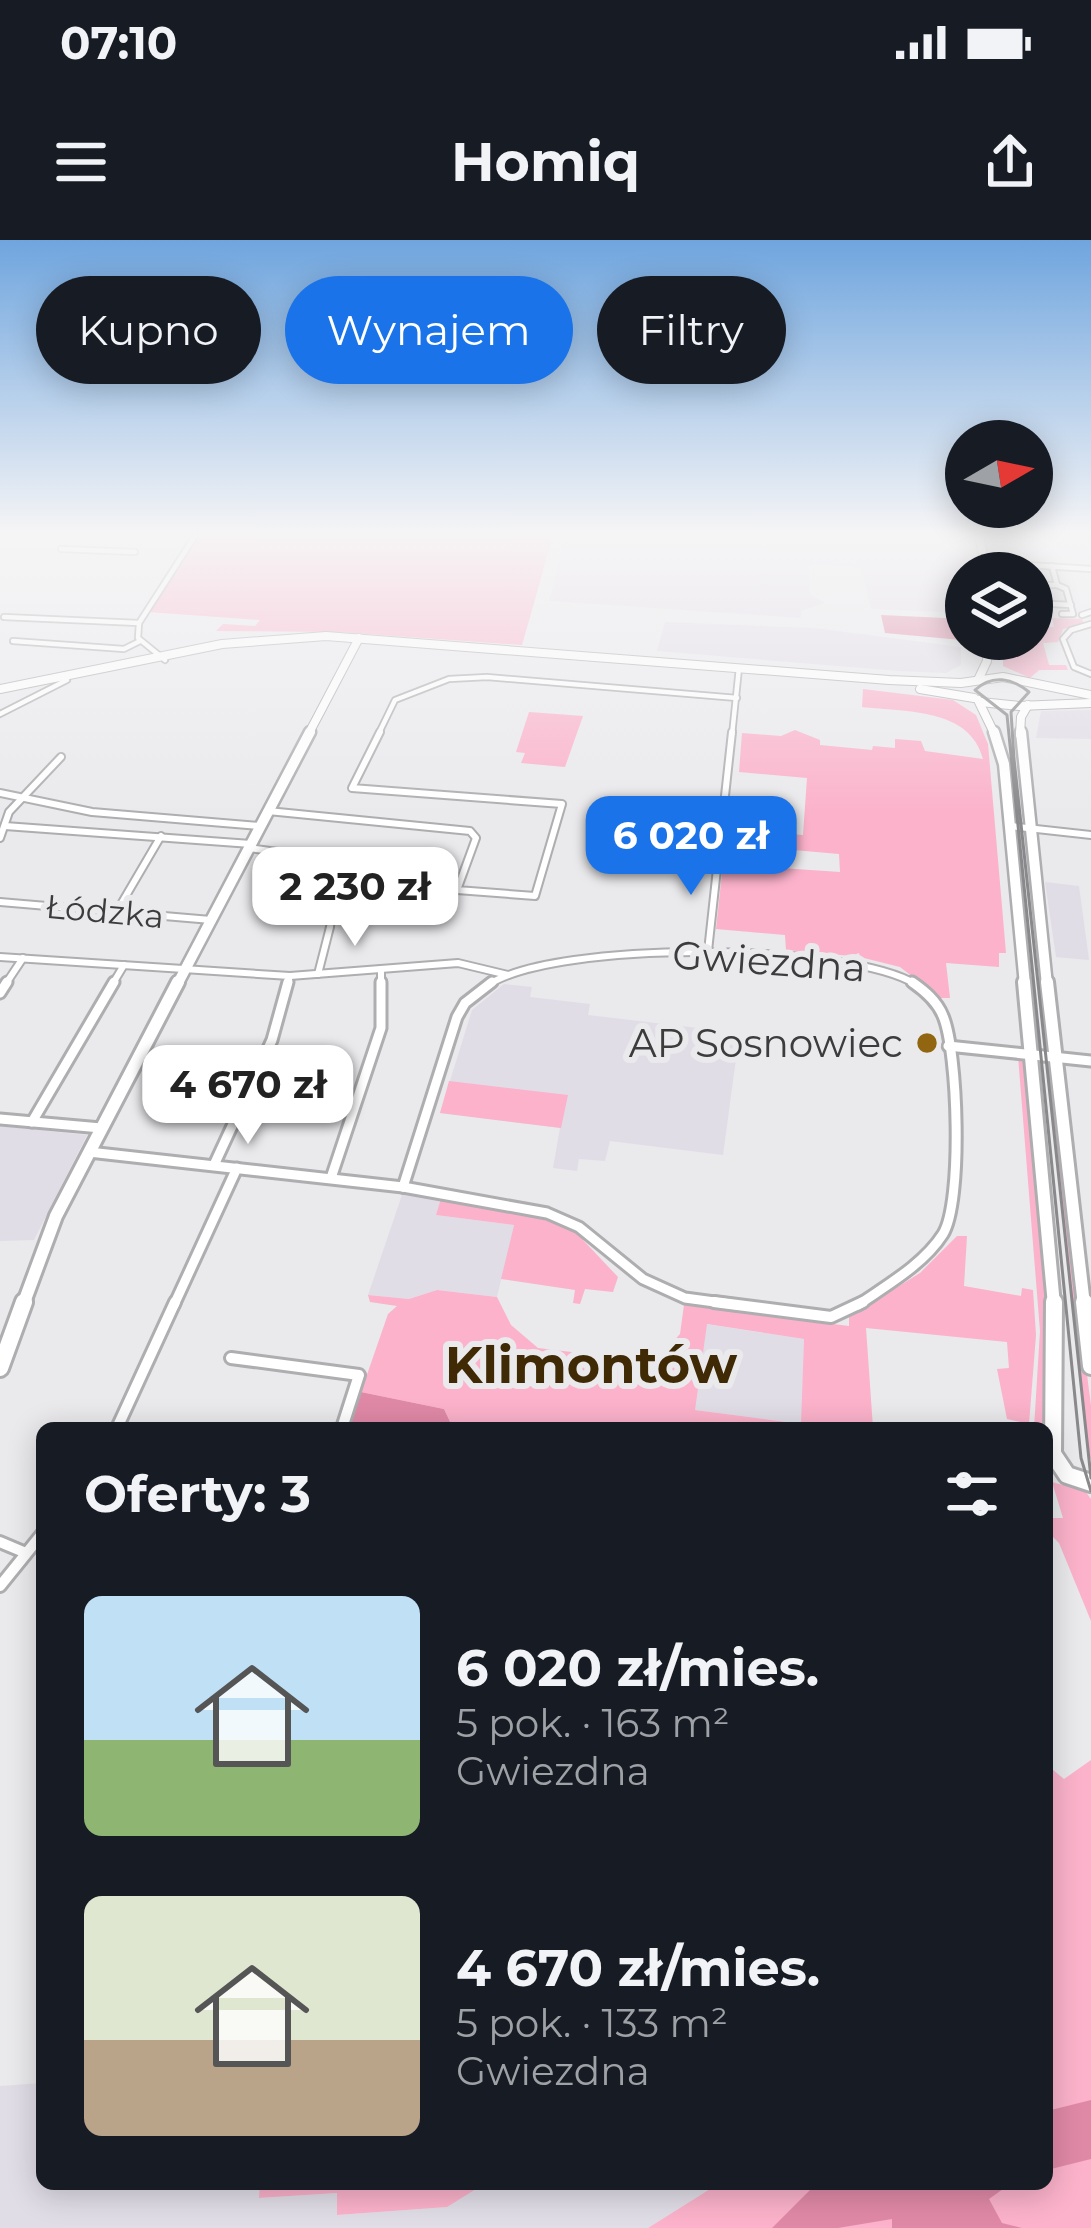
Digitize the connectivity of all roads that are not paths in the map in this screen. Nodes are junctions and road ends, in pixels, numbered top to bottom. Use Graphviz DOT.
graph roads {
  1 [pos="139,629"];
  2 [pos="1082,629"];
  3 [pos="358,640"];
  4 [pos="13,641"];
  5 [pos="140,641"];
  6 [pos="163,658"];
  7 [pos="987,661"];
  8 [pos="739,671"];
  9 [pos="1091,674"];
  10 [pos="1009,678"];
  11 [pos="67,680"];
  12 [pos="976,680"];
  13 [pos="1029,685"];
  14 [pos="0,692"];
  15 [pos="736,698"];
  16 [pos="976,699"];
  17 [pos="1091,699"];
  18 [pos="1030,704"];
  19 [pos="0,714"];
  20 [pos="61,757"];
  21 [pos="0,793"];
  22 [pos="23,795"];
  23 [pos="268,811"];
  24 [pos="5,826"];
  25 [pos="260,826"];
  26 [pos="1010,826"];
  27 [pos="1029,828"];
  28 [pos="1091,835"];
  29 [pos="161,836"];
  30 [pos="0,838"];
  31 [pos="250,846"];
  32 [pos="0,902"];
  33 [pos="117,911"];
  34 [pos="211,920"];
  35 [pos="708,951"];
  36 [pos="0,957"];
  37 [pos="23,958"];
  38 [pos="124,965"];
  39 [pos="185,969"];
  40 [pos="381,969"];
  41 [pos="318,974"];
  42 [pos="508,975"];
  43 [pos="290,976"];
  44 [pos="0,993"];
  45 [pos="948,1046"];
  46 [pos="1030,1054"];
  47 [pos="1054,1057"];
  48 [pos="1091,1060"];
  49 [pos="0,1119"];
  50 [pos="32,1122"];
  51 [pos="101,1128"];
  52 [pos="88,1152"];
  53 [pos="214,1165"];
  54 [pos="238,1168"];
  55 [pos="331,1178"];
  56 [pos="403,1187"];
  57 [pos="231,1358"];
  58 [pos="1091,1366"];
  59 [pos="0,1368"];
  60 [pos="120,1422"];
  61 [pos="344,1422"];
  62 [pos="1091,1483"];
  63 [pos="36,1541"];
  64 [pos="0,1542"];
  65 [pos="26,1553"];
  66 [pos="0,1586"];
  1 -- 5 [label="street"];
  2 -- 9 [label="street"];
  3 -- 6 [label="street"];
  3 -- 8 [label="street"];
  3 -- 23 [label="street"];
  4 -- 5 [label="street"];
  5 -- 6 [label="street"];
  6 -- 11 [label="street"];
  6 -- 14 [label="street"];
  7 -- 10 [label="street"];
  7 -- 12 [label="street"];
  8 -- 12 [label="street"];
  8 -- 15 [label="street"];
  8 -- 16 [label="street"];
  10 -- 12 [label="street"];
  10 -- 13 [label="street"];
  11 -- 14 [label="street"];
  11 -- 19 [label="street"];
  12 -- 16 [label="street"];
  13 -- 17 [label="street"];
  13 -- 18 [label="street"];
  15 -- 23 [label="street"];
  15 -- 35 [label="street"];
  16 -- 18 [label="street"];
  16 -- 26 [label="street"];
  17 -- 18 [label="street"];
  18 -- 27 [label="street"];
  20 -- 22 [label="street"];
  21 -- 22 [label="street"];
  22 -- 24 [label="street"];
  22 -- 25 [label="street"];
  23 -- 25 [label="street"];
  24 -- 29 [label="street"];
  24 -- 30 [label="street"];
  25 -- 31 [label="street"];
  26 -- 27 [label="street"];
  26 -- 46 [label="street"];
  27 -- 28 [label="street"];
  27 -- 47 [label="street"];
  29 -- 31 [label="street"];
  29 -- 33 [label="street"];
  31 -- 34 [label="street"];
  31 -- 41 [label="street"];
  32 -- 33 [label="street, Łódzka"];
  33 -- 34 [label="street, Łódzka"];
  34 -- 39 [label="street"];
  35 -- 42 [label="street, Gwiezdna"];
  35 -- 45 [label="street, Gwiezdna"];
  36 -- 37 [label="street"];
  37 -- 38 [label="street"];
  37 -- 44 [label="street"];
  38 -- 39 [label="street"];
  38 -- 50 [label="street"];
  39 -- 43 [label="street"];
  39 -- 51 [label="street"];
  40 -- 41 [label="street"];
  40 -- 42 [label="street"];
  40 -- 55 [label="street"];
  41 -- 43 [label="street"];
  42 -- 56 [label="street, Gwiezdna"];
  43 -- 53 [label="street"];
  45 -- 46 [label="street"];
  45 -- 56 [label="street, Gwiezdna"];
  46 -- 47 [label="street"];
  46 -- 62 [label="street"];
  47 -- 48 [label="street"];
  47 -- 58 [label="street"];
  49 -- 50 [label="street"];
  50 -- 51 [label="street"];
  51 -- 52 [label="street"];
  52 -- 53 [label="street, Gwiezdna"];
  52 -- 59 [label="street"];
  53 -- 54 [label="street, Gwiezdna"];
  54 -- 55 [label="street, Gwiezdna"];
  54 -- 60 [label="street"];
  55 -- 56 [label="street, Gwiezdna"];
  57 -- 61 [label="street"];
  63 -- 65 [label="street"];
  64 -- 65 [label="street"];
  65 -- 66 [label="street"];
}
